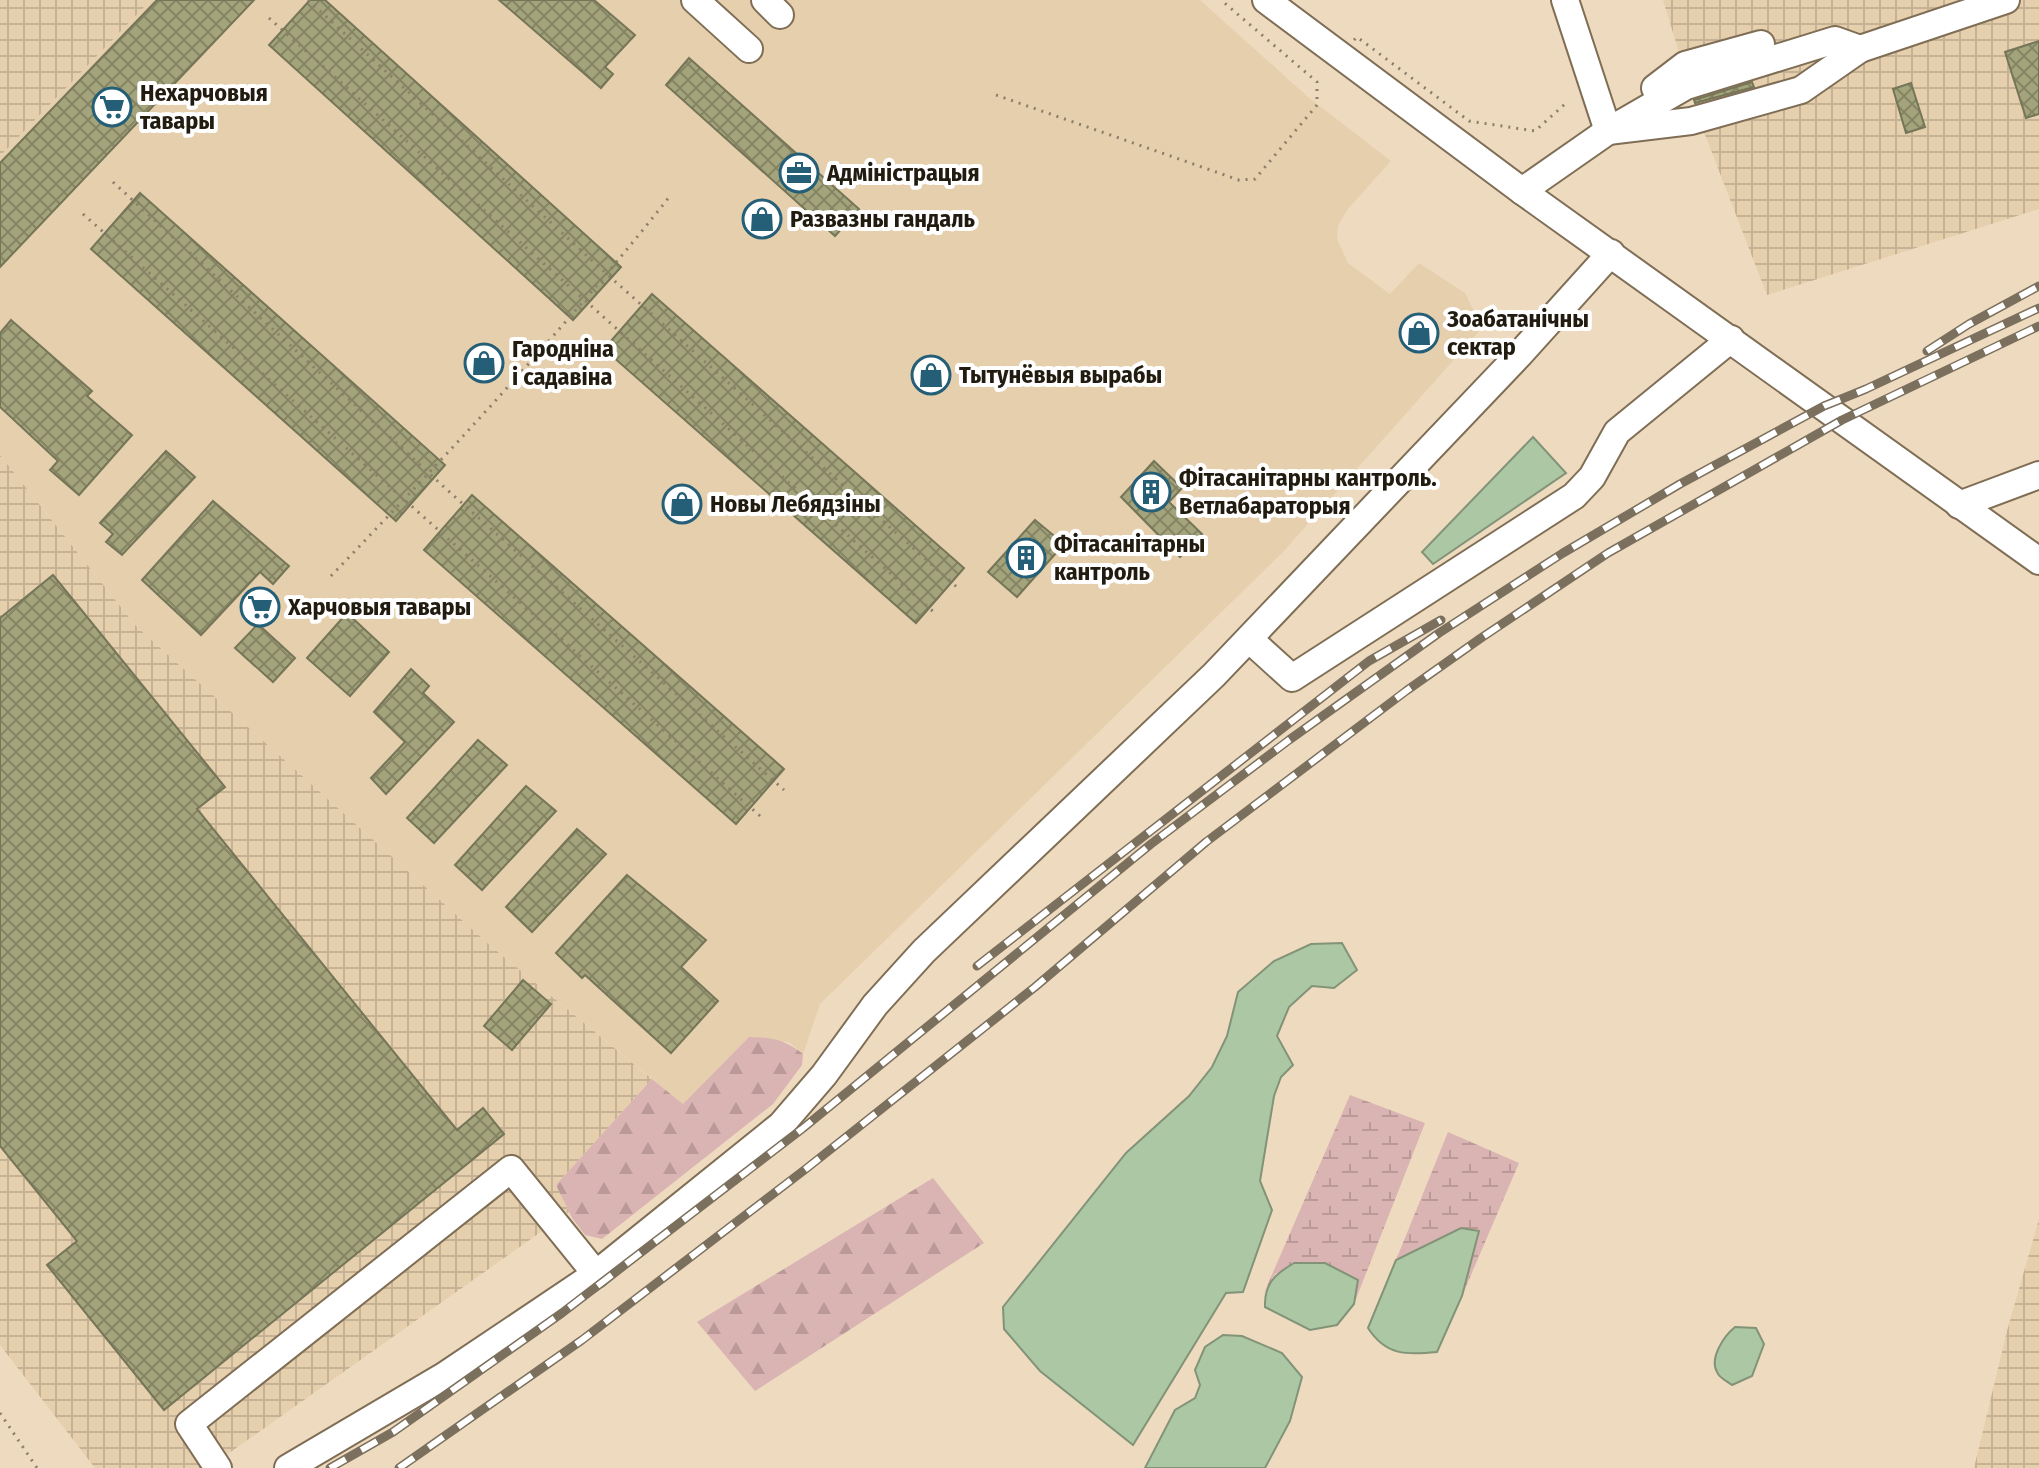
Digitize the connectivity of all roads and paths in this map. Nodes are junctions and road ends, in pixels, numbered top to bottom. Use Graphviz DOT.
graph roads {
  1 [pos="308,0"];
  2 [pos="695,0"];
  3 [pos="1221,0"];
  4 [pos="1266,0"];
  5 [pos="1565,0"];
  6 [pos="2006,0"];
  7 [pos="269,18"];
  8 [pos="749,49"];
  9 [pos="1860,49"];
  10 [pos="1340,56"];
  11 [pos="1317,82"];
  12 [pos="996,95"];
  13 [pos="1565,104"];
  14 [pos="1612,129"];
  15 [pos="113,182"];
  16 [pos="1522,191"];
  17 [pos="670,196"];
  18 [pos="83,214"];
  19 [pos="1611,253"];
  20 [pos="608,275"];
  21 [pos="584,300"];
  22 [pos="1731,339"];
  23 [pos="428,473"];
  24 [pos="2039,475"];
  25 [pos="404,499"];
  26 [pos="1959,505"];
  27 [pos="2039,561"];
  28 [pos="331,576"];
  29 [pos="959,589"];
  30 [pos="937,615"];
  31 [pos="1249,639"];
  32 [pos="784,790"];
  33 [pos="760,816"];
  34 [pos="596,1274"];
  35 [pos="0,1413"];
  36 [pos="37,1468"];
  37 [pos="218,1468"];
  38 [pos="288,1468"];
  1 -- 20 [label="path"];
  2 -- 8 [label="street"];
  3 -- 11 [label="path"];
  4 -- 10 [label="street"];
  5 -- 14 [label="street"];
  6 -- 9 [label="street"];
  7 -- 21 [label="path"];
  9 -- 14 [label="street"];
  9 -- 14 [label="street"];
  10 -- 11 [label="path"];
  10 -- 13 [label="path"];
  10 -- 16 [label="street"];
  11 -- 12 [label="path"];
  14 -- 16 [label="street"];
  15 -- 23 [label="path"];
  16 -- 19 [label="street"];
  17 -- 20 [label="path"];
  18 -- 25 [label="path"];
  19 -- 22 [label="street"];
  19 -- 31 [label="street"];
  20 -- 21 [label="path"];
  20 -- 29 [label="path"];
  21 -- 23 [label="path"];
  21 -- 30 [label="path"];
  22 -- 26 [label="street"];
  22 -- 31 [label="street"];
  23 -- 25 [label="path"];
  23 -- 32 [label="path"];
  24 -- 26 [label="street"];
  25 -- 28 [label="path"];
  25 -- 33 [label="path"];
  26 -- 27 [label="street"];
  31 -- 34 [label="street"];
  34 -- 37 [label="street"];
  34 -- 38 [label="street"];
  35 -- 36 [label="path"];
}
